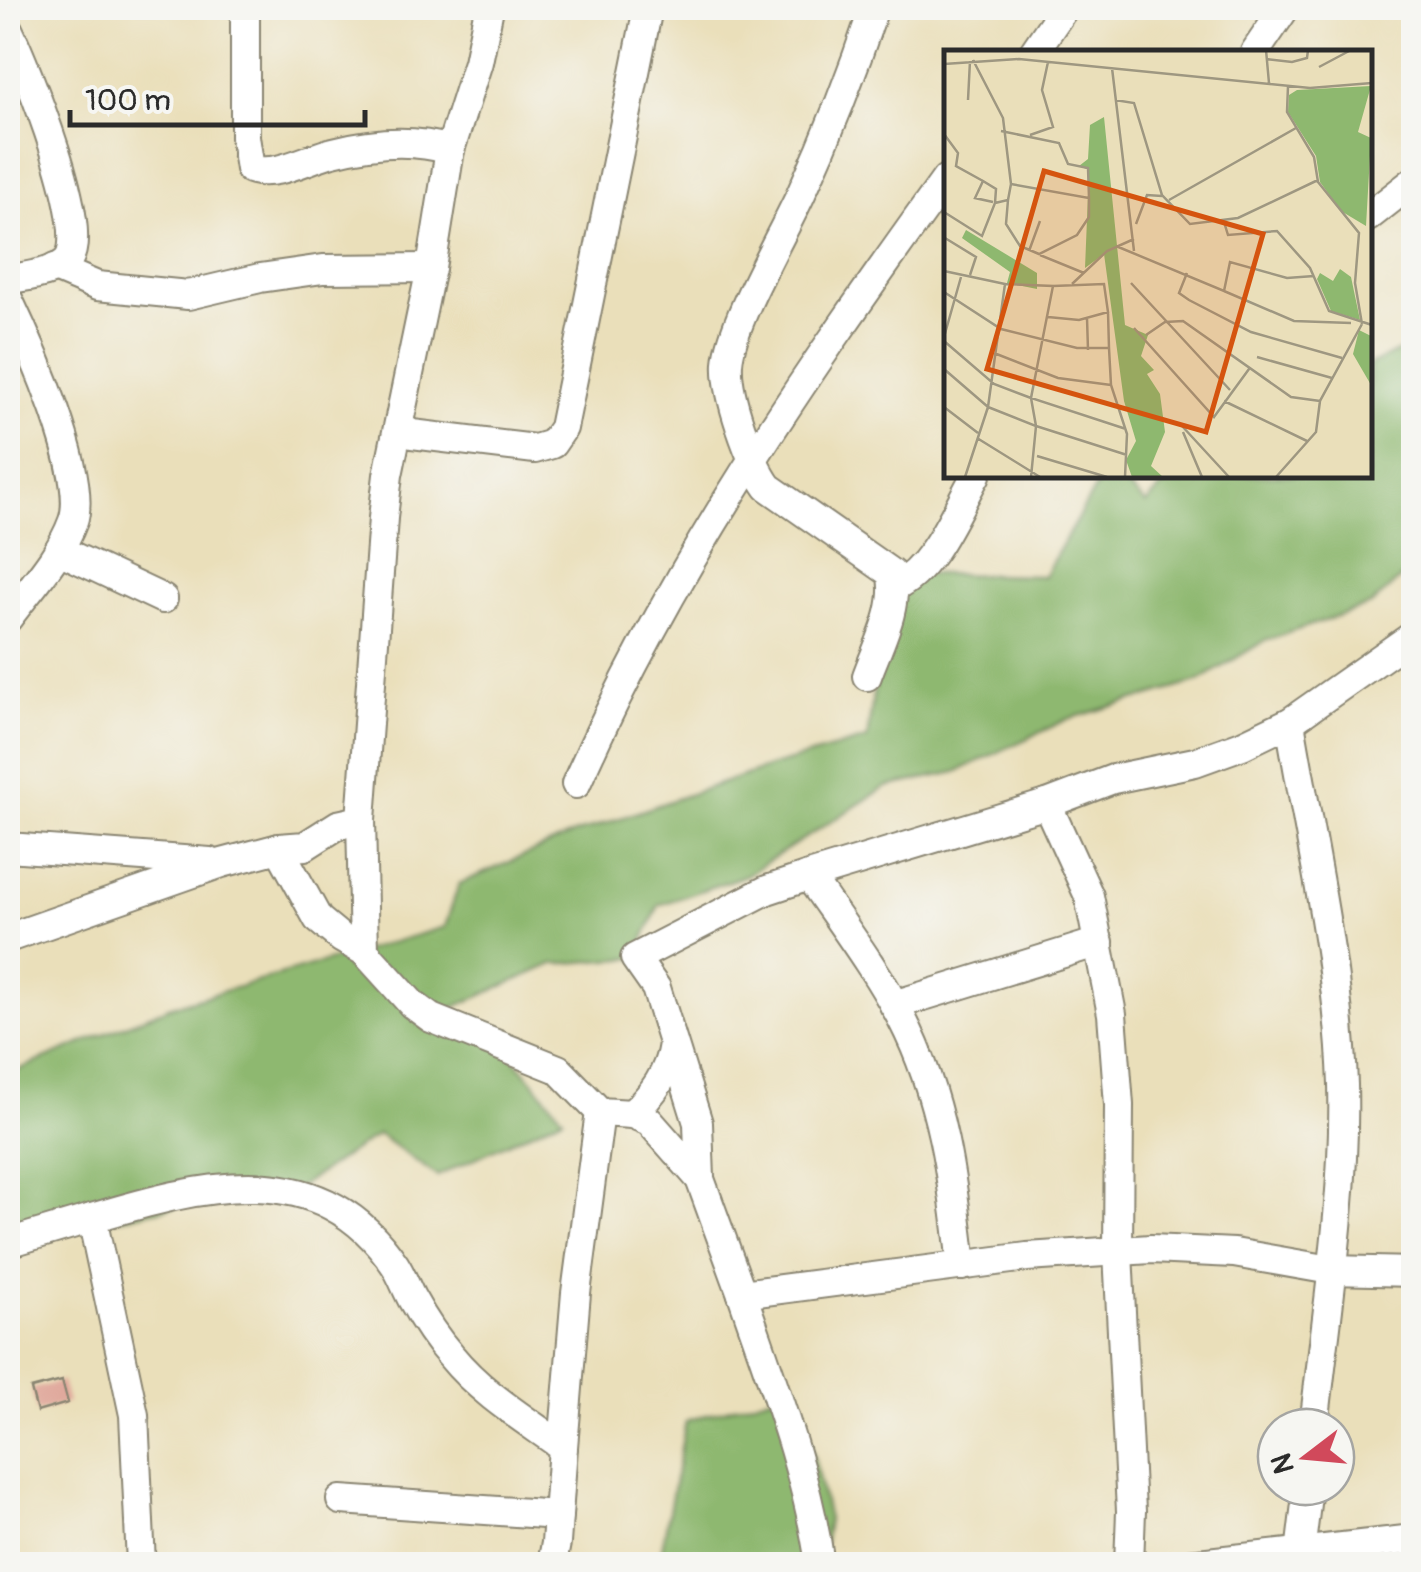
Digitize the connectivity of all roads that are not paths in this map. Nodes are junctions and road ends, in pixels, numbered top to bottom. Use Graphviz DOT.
graph roads {
  1 [pos="245,8"];
  2 [pos="489,8"];
  3 [pos="648,8"];
  4 [pos="874,8"];
  5 [pos="1064,8"];
  6 [pos="1284,8"];
  7 [pos="8,29"];
  8 [pos="1035,50"];
  9 [pos="1256,50"];
  10 [pos="450,150"];
  11 [pos="1414,181"];
  12 [pos="944,182"];
  13 [pos="1371,215"];
  14 [pos="54,268"];
  15 [pos="431,268"];
  16 [pos="8,280"];
  17 [pos="8,298"];
  18 [pos="400,426"];
  19 [pos="752,456"];
  20 [pos="974,478"];
  21 [pos="59,550"];
  22 [pos="895,587"];
  23 [pos="163,599"];
  24 [pos="8,618"];
  25 [pos="1414,634"];
  26 [pos="866,676"];
  27 [pos="1290,722"];
  28 [pos="576,784"];
  29 [pos="1047,804"];
  30 [pos="361,820"];
  31 [pos="8,848"];
  32 [pos="279,848"];
  33 [pos="222,862"];
  34 [pos="809,876"];
  35 [pos="8,938"];
  36 [pos="1099,942"];
  37 [pos="364,951"];
  38 [pos="894,1005"];
  39 [pos="674,1042"];
  40 [pos="600,1112"];
  41 [pos="632,1114"];
  42 [pos="700,1179"];
  43 [pos="92,1218"];
  44 [pos="8,1243"];
  45 [pos="1118,1252"];
  46 [pos="962,1266"];
  47 [pos="1331,1270"];
  48 [pos="1414,1272"];
  49 [pos="742,1294"];
  50 [pos="1316,1407"];
  51 [pos="563,1446"];
  52 [pos="341,1500"];
  53 [pos="1306,1507"];
  54 [pos="558,1516"];
  55 [pos="1414,1539"];
  56 [pos="1300,1553"];
  57 [pos="140,1564"];
  58 [pos="552,1564"];
  59 [pos="820,1564"];
  60 [pos="1129,1564"];
  61 [pos="1189,1564"];
  1 -- 10 [label="street"];
  2 -- 10 [label="street"];
  3 -- 18 [label="street"];
  4 -- 19 [label="street"];
  5 -- 8 [label="street"];
  6 -- 9 [label="street"];
  7 -- 14 [label="street"];
  10 -- 15 [label="street"];
  11 -- 13 [label="street"];
  12 -- 19 [label="street"];
  14 -- 15 [label="street"];
  14 -- 16 [label="street"];
  15 -- 18 [label="street"];
  17 -- 21 [label="street"];
  18 -- 30 [label="street"];
  19 -- 22 [label="street"];
  19 -- 28 [label="street"];
  20 -- 22 [label="street"];
  21 -- 23 [label="street"];
  21 -- 24 [label="street"];
  22 -- 26 [label="street"];
  25 -- 27 [label="street"];
  27 -- 29 [label="street"];
  27 -- 47 [label="street"];
  29 -- 34 [label="street"];
  29 -- 36 [label="street"];
  30 -- 32 [label="street"];
  30 -- 37 [label="street"];
  31 -- 33 [label="street"];
  32 -- 33 [label="street"];
  32 -- 37 [label="street"];
  33 -- 35 [label="street"];
  34 -- 38 [label="street"];
  34 -- 39 [label="street"];
  36 -- 38 [label="street"];
  36 -- 45 [label="street"];
  37 -- 40 [label="street"];
  38 -- 46 [label="street"];
  39 -- 41 [label="street"];
  39 -- 42 [label="street"];
  40 -- 41 [label="street"];
  40 -- 51 [label="street"];
  41 -- 42 [label="street"];
  42 -- 49 [label="street"];
  43 -- 44 [label="street"];
  43 -- 51 [label="street"];
  43 -- 57 [label="street"];
  45 -- 46 [label="street"];
  45 -- 47 [label="street"];
  45 -- 60 [label="street"];
  46 -- 49 [label="street"];
  47 -- 48 [label="street"];
  47 -- 50 [label="street"];
  49 -- 59 [label="street"];
  51 -- 54 [label="street"];
  52 -- 54 [label="street"];
  53 -- 56 [label="street"];
  54 -- 58 [label="street"];
  55 -- 56 [label="street"];
  56 -- 61 [label="street"];
}
